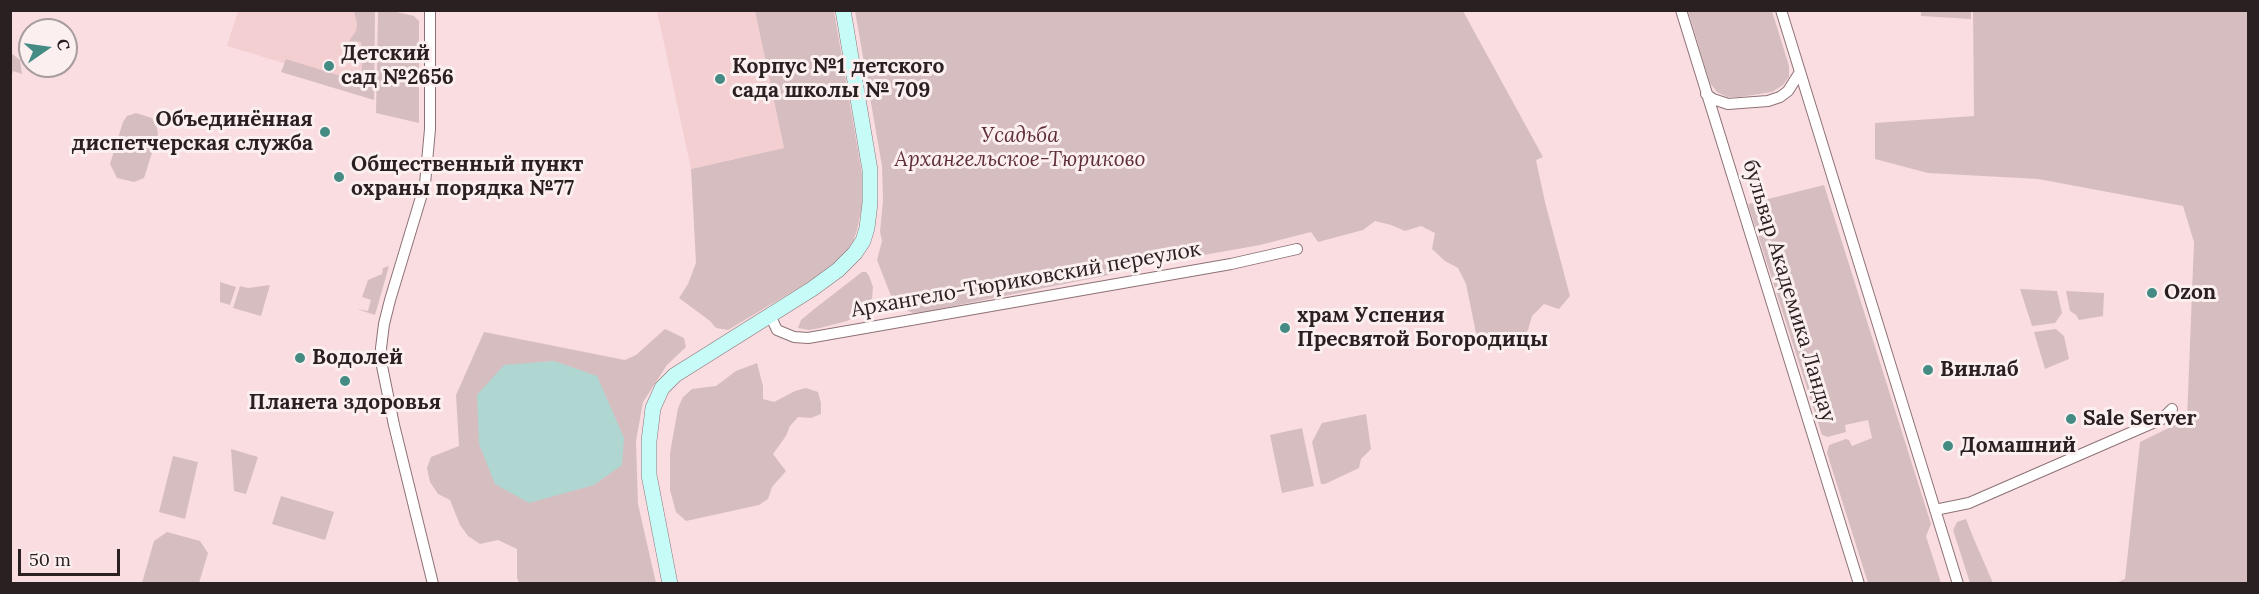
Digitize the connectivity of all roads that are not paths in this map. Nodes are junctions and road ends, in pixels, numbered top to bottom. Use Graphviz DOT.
graph roads {
  1 [pos="430,10"];
  2 [pos="843,10"];
  3 [pos="1681,10"];
  4 [pos="1781,10"];
  5 [pos="1800,72"];
  6 [pos="1706,93"];
  7 [pos="1297,249"];
  8 [pos="770,315"];
  9 [pos="2172,409"];
  10 [pos="1935,510"];
  11 [pos="433,584"];
  12 [pos="670,584"];
  13 [pos="1859,584"];
  14 [pos="1958,584"];
  1 -- 11 [label="street"];
  2 -- 8 [label="street"];
  3 -- 6 [label="street, бульвар Академика Ландау"];
  4 -- 5 [label="street"];
  5 -- 6 [label="street"];
  5 -- 10 [label="street"];
  6 -- 13 [label="street, бульвар Академика Ландау"];
  7 -- 8 [label="street, Архангело-Тюриковский переулок"];
  8 -- 12 [label="street"];
  9 -- 10 [label="street"];
  10 -- 14 [label="street"];
}
